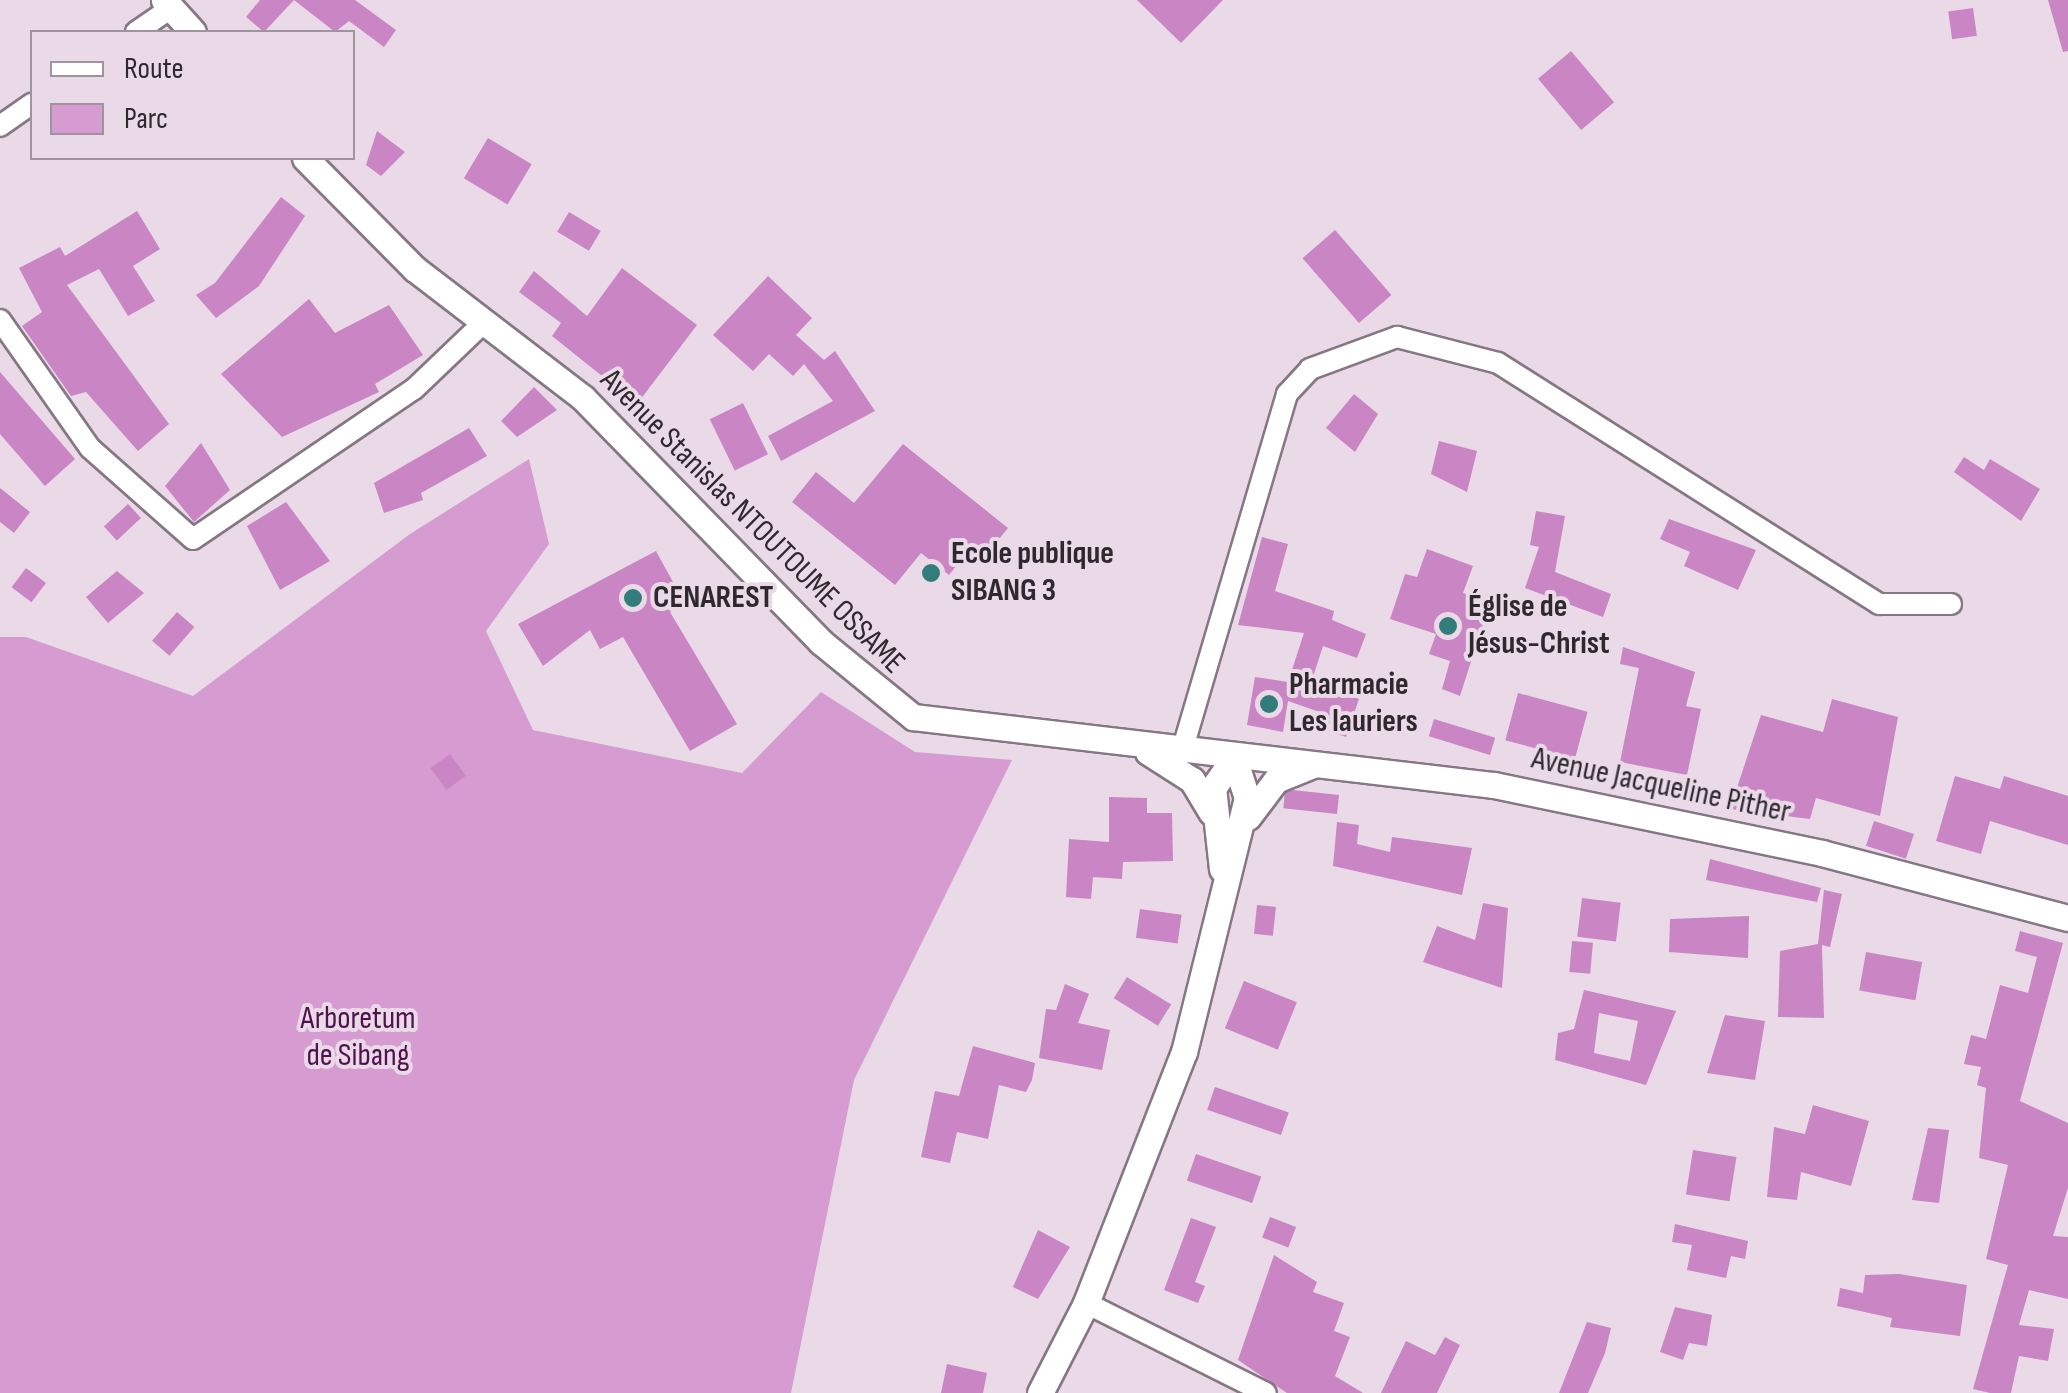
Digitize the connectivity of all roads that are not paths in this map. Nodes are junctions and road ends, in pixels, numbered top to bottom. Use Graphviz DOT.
graph roads {
  1 [pos="168,4"];
  2 [pos="138,30"];
  3 [pos="191,30"];
  4 [pos="30,105"];
  5 [pos="0,126"];
  6 [pos="307,160"];
  7 [pos="0,320"];
  8 [pos="484,323"];
  9 [pos="1951,604"];
  10 [pos="1140,747"];
  11 [pos="1182,751"];
  12 [pos="1234,758"];
  13 [pos="1320,763"];
  14 [pos="1228,828"];
  15 [pos="2068,918"];
  16 [pos="1086,1303"];
  17 [pos="1040,1393"];
  18 [pos="1266,1393"];
  1 -- 2 [label="street"];
  1 -- 3 [label="street"];
  4 -- 5 [label="street"];
  6 -- 8 [label="street, Avenue Stanislas NTOUTOUME OSSAME"];
  7 -- 8 [label="street"];
  8 -- 10 [label="street, Avenue Stanislas NTOUTOUME OSSAME"];
  9 -- 11 [label="street"];
  10 -- 11 [label="street, Avenue Stanislas NTOUTOUME OSSAME"];
  10 -- 14 [label="street"];
  11 -- 12 [label="street, Avenue Stanislas NTOUTOUME OSSAME"];
  12 -- 13 [label="street, Avenue Jacqueline Pither"];
  12 -- 14 [label="street"];
  13 -- 14 [label="street"];
  13 -- 15 [label="street, Avenue Jacqueline Pither"];
  14 -- 16 [label="street"];
  16 -- 17 [label="street"];
  16 -- 18 [label="street"];
}
